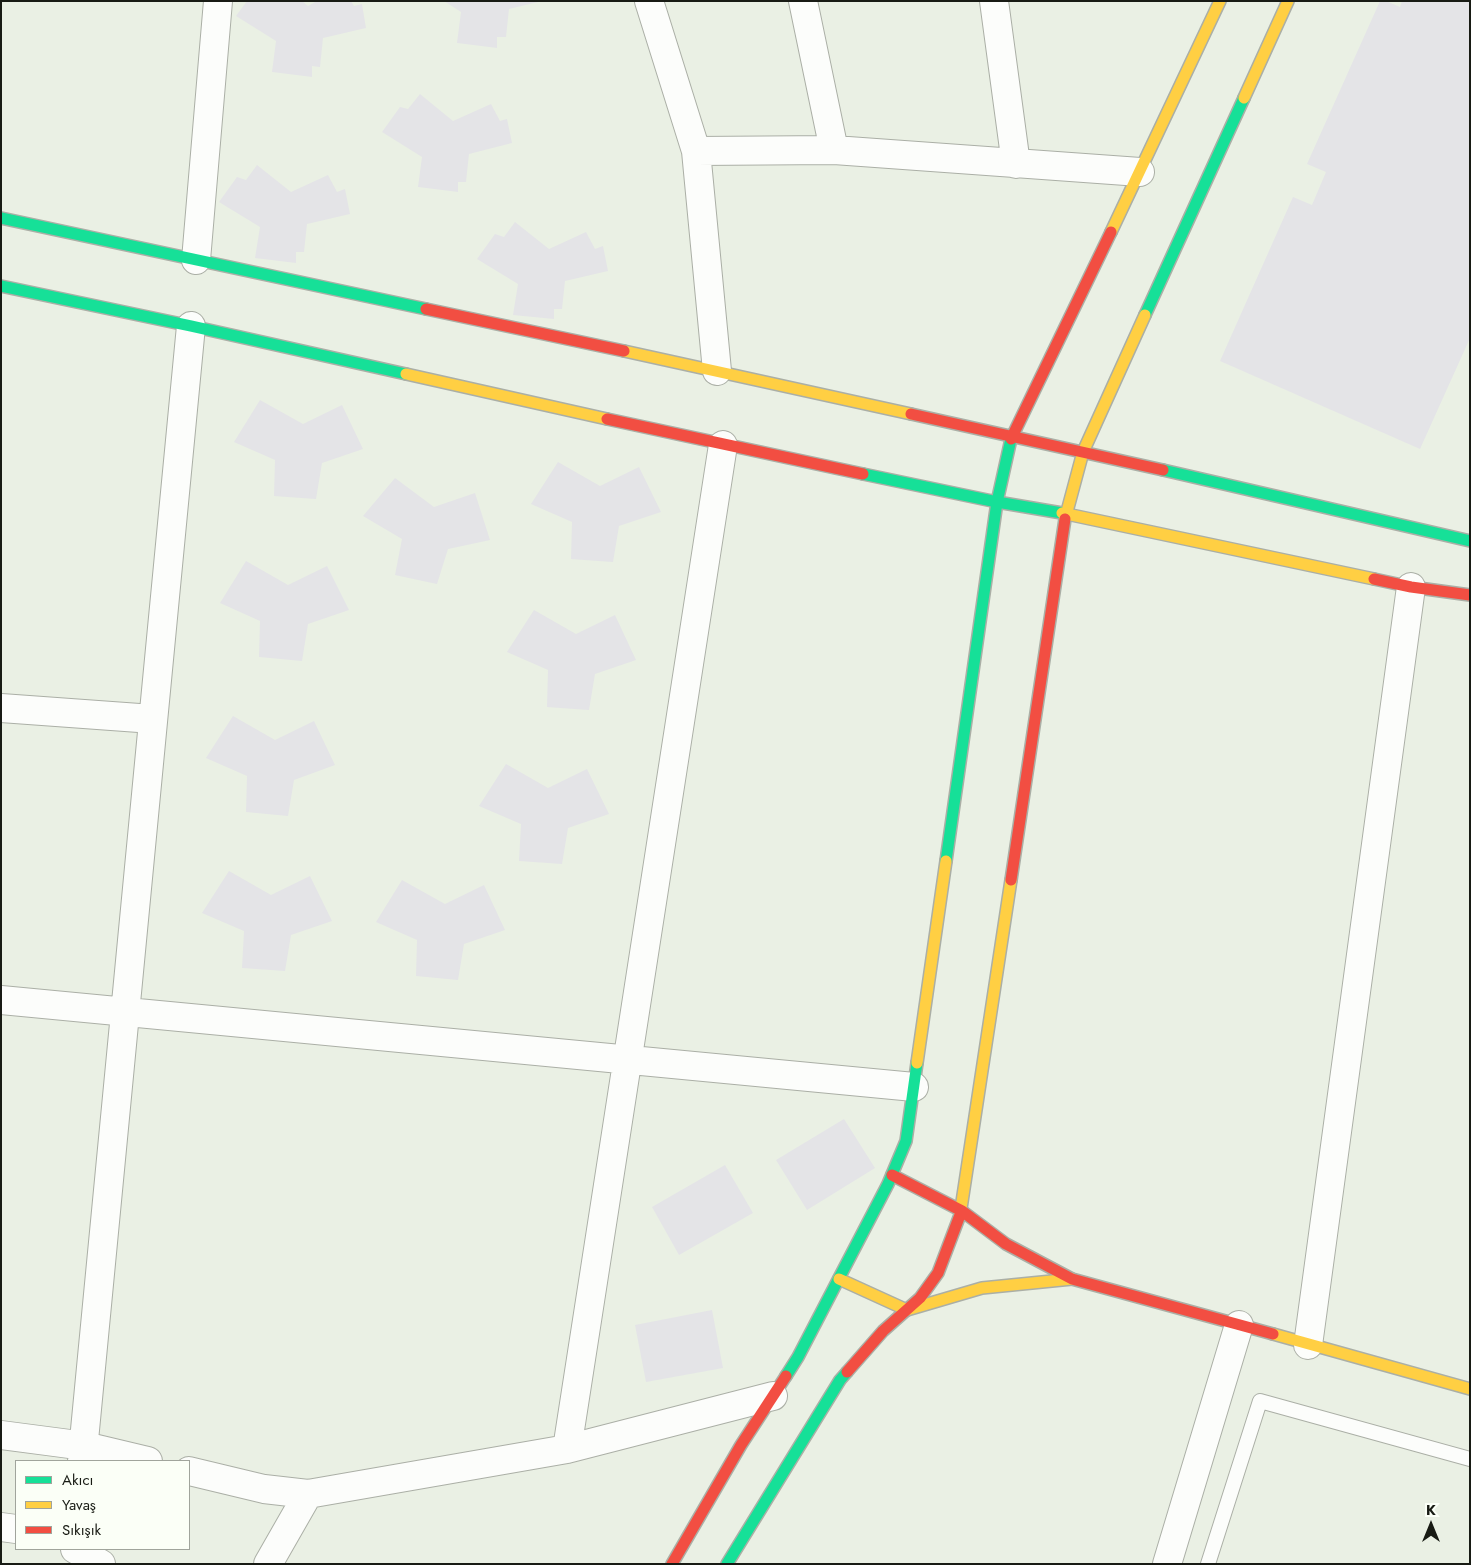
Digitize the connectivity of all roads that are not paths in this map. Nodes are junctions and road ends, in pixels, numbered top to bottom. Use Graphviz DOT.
graph roads {
  1 [pos="218,1"];
  2 [pos="649,1"];
  3 [pos="803,1"];
  4 [pos="994,1"];
  5 [pos="1220,1"];
  6 [pos="1288,1"];
  7 [pos="834,150"];
  8 [pos="696,151"];
  9 [pos="1016,164"];
  10 [pos="1140,172"];
  11 [pos="1,218"];
  12 [pos="196,260"];
  13 [pos="1,286"];
  14 [pos="191,326"];
  15 [pos="717,371"];
  16 [pos="1011,437"];
  17 [pos="723,445"];
  18 [pos="1083,452"];
  19 [pos="997,502"];
  20 [pos="1066,514"];
  21 [pos="1470,540"];
  22 [pos="1411,587"];
  23 [pos="1470,595"];
  24 [pos="1,708"];
  25 [pos="153,719"];
  26 [pos="1,1000"];
  27 [pos="126,1012"];
  28 [pos="628,1059"];
  29 [pos="914,1087"];
  30 [pos="892,1175"];
  31 [pos="962,1211"];
  32 [pos="839,1278"];
  33 [pos="1072,1279"];
  34 [pos="907,1310"];
  35 [pos="1239,1326"];
  36 [pos="1308,1344"];
  37 [pos="1470,1389"];
  38 [pos="773,1396"];
  39 [pos="1,1435"];
  40 [pos="567,1449"];
  41 [pos="84,1454"];
  42 [pos="1470,1459"];
  43 [pos="139,1460"];
  44 [pos="190,1471"];
  45 [pos="308,1494"];
  46 [pos="1,1527"];
  47 [pos="15,1529"];
  48 [pos="70,1550"];
  49 [pos="77,1550"];
  50 [pos="272,1562"];
  51 [pos="68,1564"];
  52 [pos="100,1564"];
  53 [pos="672,1564"];
  54 [pos="727,1564"];
  55 [pos="1167,1564"];
  56 [pos="1208,1564"];
  1 -- 12 [label="street"];
  2 -- 8 [label="street"];
  3 -- 7 [label="street"];
  4 -- 9 [label="street"];
  5 -- 10 [label="street"];
  6 -- 18 [label="street"];
  7 -- 8 [label="street"];
  7 -- 9 [label="street"];
  8 -- 15 [label="street"];
  9 -- 10 [label="street"];
  10 -- 16 [label="street"];
  11 -- 12 [label="street"];
  12 -- 15 [label="street"];
  13 -- 14 [label="street"];
  14 -- 17 [label="street"];
  14 -- 25 [label="street"];
  15 -- 16 [label="street"];
  16 -- 18 [label="street"];
  16 -- 19 [label="street"];
  17 -- 19 [label="street"];
  17 -- 28 [label="street"];
  18 -- 20 [label="street"];
  18 -- 21 [label="street"];
  19 -- 20 [label="street"];
  19 -- 29 [label="street"];
  20 -- 22 [label="street"];
  20 -- 31 [label="street"];
  22 -- 23 [label="street"];
  22 -- 36 [label="street"];
  24 -- 25 [label="street"];
  25 -- 27 [label="street"];
  26 -- 27 [label="street"];
  27 -- 28 [label="street"];
  27 -- 41 [label="street"];
  28 -- 29 [label="street"];
  28 -- 40 [label="street"];
  29 -- 30 [label="street"];
  30 -- 31 [label="street"];
  30 -- 32 [label="street"];
  31 -- 33 [label="street"];
  31 -- 34 [label="street"];
  32 -- 34 [label="street"];
  32 -- 38 [label="street"];
  33 -- 34 [label="street"];
  33 -- 35 [label="street"];
  34 -- 54 [label="street"];
  35 -- 36 [label="street"];
  35 -- 55 [label="street"];
  36 -- 37 [label="street"];
  38 -- 40 [label="street"];
  38 -- 53 [label="street"];
  39 -- 41 [label="street"];
  40 -- 45 [label="street"];
  41 -- 43 [label="street"];
  42 -- 56 [label="lane"];
  44 -- 45 [label="street"];
  45 -- 50 [label="street"];
  46 -- 47 [label="street"];
  48 -- 51 [label="street"];
  49 -- 52 [label="street"];
}
